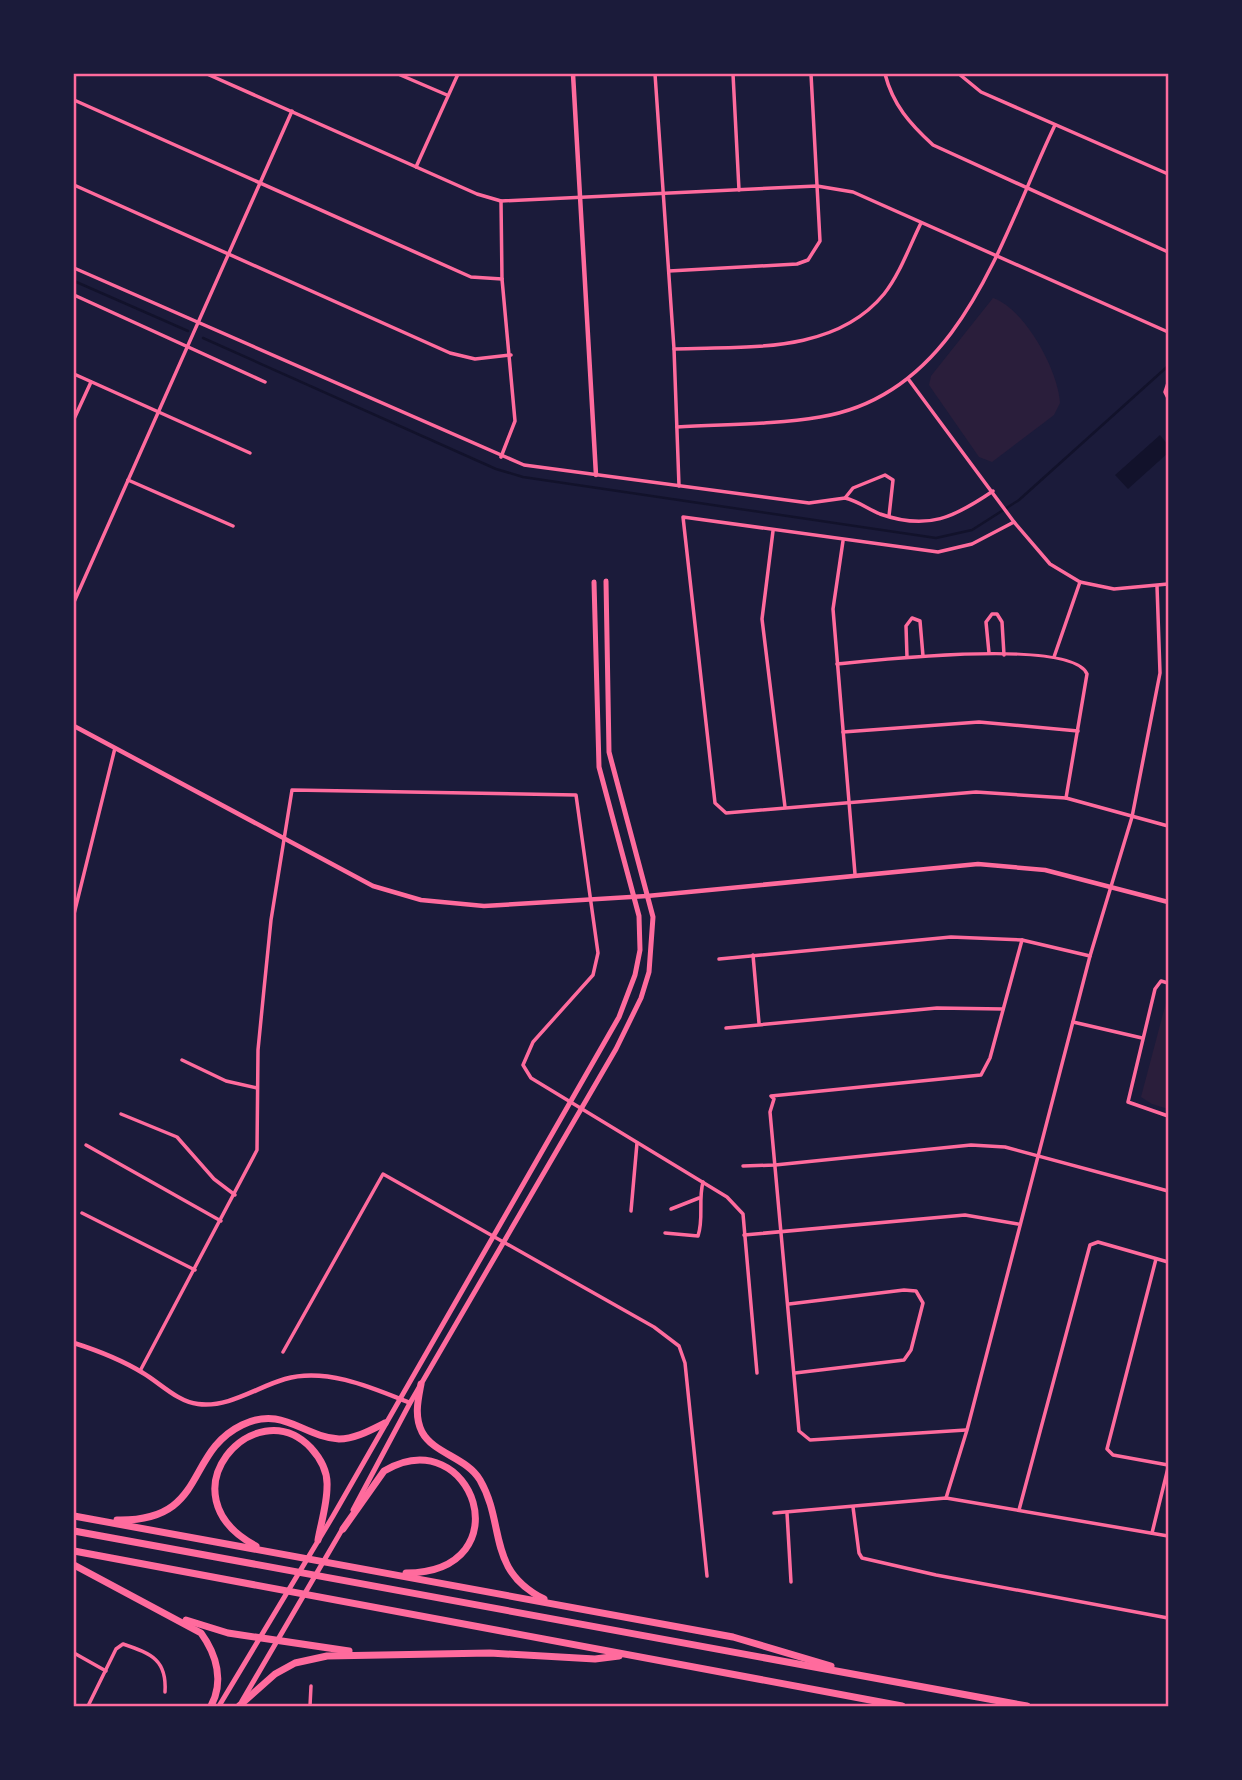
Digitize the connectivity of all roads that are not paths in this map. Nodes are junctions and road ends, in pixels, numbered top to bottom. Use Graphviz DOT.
graph roads {
  1 [pos="207,74"];
  2 [pos="398,74"];
  3 [pos="458,74"];
  4 [pos="573,74"];
  5 [pos="655,74"];
  6 [pos="733,74"];
  7 [pos="811,74"];
  8 [pos="885,74"];
  9 [pos="959,74"];
  10 [pos="448,96"];
  11 [pos="74,100"];
  12 [pos="292,111"];
  13 [pos="1055,125"];
  14 [pos="416,167"];
  15 [pos="1168,174"];
  16 [pos="261,183"];
  17 [pos="74,185"];
  18 [pos="817,186"];
  19 [pos="1025,187"];
  20 [pos="739,190"];
  21 [pos="662,195"];
  22 [pos="581,199"];
  23 [pos="501,201"];
  24 [pos="921,223"];
  25 [pos="1168,252"];
  26 [pos="229,254"];
  27 [pos="995,256"];
  28 [pos="74,268"];
  29 [pos="669,271"];
  30 [pos="502,279"];
  31 [pos="74,295"];
  32 [pos="198,323"];
  33 [pos="1168,332"];
  34 [pos="187,345"];
  35 [pos="674,349"];
  36 [pos="511,355"];
  37 [pos="74,374"];
  38 [pos="909,380"];
  39 [pos="91,382"];
  40 [pos="265,382"];
  41 [pos="1168,383"];
  42 [pos="1168,398"];
  43 [pos="158,413"];
  44 [pos="74,419"];
  45 [pos="677,427"];
  46 [pos="250,453"];
  47 [pos="501,457"];
  48 [pos="596,475"];
  49 [pos="128,480"];
  50 [pos="679,486"];
  51 [pos="993,491"];
  52 [pos="845,498"];
  53 [pos="889,516"];
  54 [pos="1013,520"];
  55 [pos="233,526"];
  56 [pos="773,531"];
  57 [pos="843,541"];
  58 [pos="606,581"];
  59 [pos="594,582"];
  60 [pos="1080,582"];
  61 [pos="1168,584"];
  62 [pos="1157,586"];
  63 [pos="74,602"];
  64 [pos="989,654"];
  65 [pos="1004,655"];
  66 [pos="923,656"];
  67 [pos="907,657"];
  68 [pos="1054,657"];
  69 [pos="837,664"];
  70 [pos="74,726"];
  71 [pos="1078,731"];
  72 [pos="842,732"];
  73 [pos="115,748"];
  74 [pos="1066,799"];
  75 [pos="850,802"];
  76 [pos="785,807"];
  77 [pos="1132,817"];
  78 [pos="1168,826"];
  79 [pos="285,839"];
  80 [pos="855,874"];
  81 [pos="1109,888"];
  82 [pos="647,896"];
  83 [pos="633,897"];
  84 [pos="588,900"];
  85 [pos="1168,902"];
  86 [pos="74,914"];
  87 [pos="1022,940"];
  88 [pos="753,955"];
  89 [pos="1090,956"];
  90 [pos="719,959"];
  91 [pos="1168,983"];
  92 [pos="1003,1009"];
  93 [pos="1073,1022"];
  94 [pos="760,1024"];
  95 [pos="726,1028"];
  96 [pos="1142,1038"];
  97 [pos="182,1060"];
  98 [pos="257,1088"];
  99 [pos="569,1102"];
  100 [pos="582,1108"];
  101 [pos="121,1114"];
  102 [pos="1168,1116"];
  103 [pos="637,1143"];
  104 [pos="86,1145"];
  105 [pos="1037,1158"];
  106 [pos="775,1165"];
  107 [pos="743,1166"];
  108 [pos="703,1182"];
  109 [pos="1168,1191"];
  110 [pos="235,1195"];
  111 [pos="699,1198"];
  112 [pos="671,1209"];
  113 [pos="631,1211"];
  114 [pos="82,1213"];
  115 [pos="221,1221"];
  116 [pos="1018,1224"];
  117 [pos="665,1233"];
  118 [pos="781,1233"];
  119 [pos="744,1234"];
  120 [pos="492,1235"];
  121 [pos="505,1242"];
  122 [pos="1156,1259"];
  123 [pos="1168,1262"];
  124 [pos="195,1270"];
  125 [pos="789,1304"];
  126 [pos="74,1343"];
  127 [pos="283,1352"];
  128 [pos="140,1371"];
  129 [pos="757,1373"];
  130 [pos="795,1373"];
  131 [pos="421,1384"];
  132 [pos="398,1398"];
  133 [pos="410,1403"];
  134 [pos="385,1423"];
  135 [pos="967,1430"];
  136 [pos="1168,1467"];
  137 [pos="946,1498"];
  138 [pos="853,1507"];
  139 [pos="1019,1510"];
  140 [pos="774,1513"];
  141 [pos="787,1513"];
  142 [pos="74,1516"];
  143 [pos="93,1519"];
  144 [pos="343,1529"];
  145 [pos="74,1531"];
  146 [pos="1152,1533"];
  147 [pos="1168,1536"];
  148 [pos="318,1540"];
  149 [pos="263,1549"];
  150 [pos="74,1551"];
  151 [pos="74,1564"];
  152 [pos="387,1573"];
  153 [pos="707,1576"];
  154 [pos="791,1582"];
  155 [pos="551,1602"];
  156 [pos="171,1615"];
  157 [pos="1168,1618"];
  158 [pos="261,1637"];
  159 [pos="279,1640"];
  160 [pos="74,1653"];
  161 [pos="364,1653"];
  162 [pos="630,1655"];
  163 [pos="106,1671"];
  164 [pos="850,1673"];
  165 [pos="311,1686"];
  166 [pos="165,1692"];
  167 [pos="88,1706"];
  168 [pos="211,1706"];
  169 [pos="219,1706"];
  170 [pos="239,1706"];
  171 [pos="310,1706"];
  172 [pos="902,1706"];
  173 [pos="1027,1706"];
  1 -- 12 [label="street"];
  2 -- 10 [label="street"];
  3 -- 10 [label="street"];
  4 -- 22 [label="street"];
  5 -- 21 [label="street"];
  6 -- 20 [label="street"];
  7 -- 18 [label="street"];
  8 -- 19 [label="street"];
  9 -- 13 [label="street"];
  10 -- 14 [label="street"];
  11 -- 16 [label="street"];
  12 -- 14 [label="street"];
  12 -- 16 [label="street"];
  13 -- 15 [label="street"];
  13 -- 19 [label="street"];
  14 -- 23 [label="street"];
  16 -- 26 [label="street"];
  16 -- 30 [label="street"];
  17 -- 26 [label="street"];
  18 -- 20 [label="street"];
  18 -- 24 [label="street"];
  18 -- 29 [label="street"];
  19 -- 25 [label="street"];
  19 -- 27 [label="street"];
  20 -- 21 [label="street"];
  21 -- 22 [label="street"];
  21 -- 29 [label="street"];
  22 -- 23 [label="street"];
  22 -- 48 [label="street"];
  23 -- 30 [label="street"];
  24 -- 27 [label="street"];
  24 -- 35 [label="street"];
  26 -- 32 [label="street"];
  26 -- 36 [label="street"];
  27 -- 33 [label="street"];
  27 -- 38 [label="street"];
  28 -- 32 [label="street"];
  29 -- 35 [label="street"];
  30 -- 36 [label="street"];
  31 -- 34 [label="street"];
  32 -- 34 [label="street"];
  32 -- 47 [label="street"];
  34 -- 40 [label="street"];
  34 -- 43 [label="street"];
  35 -- 45 [label="street"];
  36 -- 47 [label="street"];
  37 -- 39 [label="street"];
  38 -- 45 [label="street"];
  38 -- 51 [label="street"];
  39 -- 43 [label="street"];
  39 -- 44 [label="street"];
  41 -- 42 [label="street"];
  43 -- 46 [label="street"];
  43 -- 49 [label="street"];
  45 -- 50 [label="street"];
  47 -- 48 [label="street"];
  48 -- 50 [label="street"];
  49 -- 55 [label="street"];
  49 -- 63 [label="street"];
  50 -- 52 [label="street"];
  51 -- 53 [label="street"];
  51 -- 54 [label="street"];
  52 -- 53 [label="street"];
  52 -- 53 [label="street"];
  54 -- 57 [label="street"];
  54 -- 60 [label="street"];
  56 -- 57 [label="street"];
  56 -- 76 [label="street"];
  56 -- 76 [label="street"];
  57 -- 69 [label="street"];
  58 -- 59 [label="street"];
  58 -- 82 [label="main road"];
  59 -- 83 [label="main road"];
  60 -- 62 [label="street"];
  60 -- 68 [label="street"];
  61 -- 62 [label="street"];
  62 -- 77 [label="street"];
  64 -- 65 [label="street"];
  64 -- 65 [label="street"];
  64 -- 66 [label="street"];
  65 -- 68 [label="street"];
  66 -- 67 [label="street"];
  66 -- 67 [label="street"];
  67 -- 69 [label="street"];
  68 -- 71 [label="street"];
  69 -- 72 [label="street"];
  70 -- 73 [label="street"];
  71 -- 72 [label="street"];
  71 -- 74 [label="street"];
  72 -- 75 [label="street"];
  73 -- 79 [label="street"];
  73 -- 86 [label="street"];
  74 -- 75 [label="street"];
  74 -- 77 [label="street"];
  75 -- 76 [label="street"];
  75 -- 80 [label="street"];
  77 -- 78 [label="street"];
  77 -- 81 [label="street"];
  79 -- 84 [label="street"];
  79 -- 84 [label="street"];
  79 -- 98 [label="street"];
  80 -- 81 [label="street"];
  80 -- 82 [label="street"];
  81 -- 85 [label="street"];
  81 -- 89 [label="street"];
  82 -- 83 [label="street"];
  82 -- 100 [label="main road"];
  83 -- 84 [label="street"];
  83 -- 99 [label="main road"];
  84 -- 99 [label="street"];
  87 -- 88 [label="street"];
  87 -- 89 [label="street"];
  87 -- 92 [label="street"];
  88 -- 90 [label="street"];
  88 -- 94 [label="street"];
  89 -- 93 [label="street"];
  91 -- 96 [label="street"];
  92 -- 94 [label="street"];
  92 -- 106 [label="street"];
  93 -- 96 [label="street"];
  93 -- 105 [label="street"];
  94 -- 95 [label="street"];
  96 -- 102 [label="street"];
  97 -- 98 [label="street"];
  98 -- 110 [label="street"];
  99 -- 100 [label="street"];
  99 -- 120 [label="main road"];
  100 -- 103 [label="street"];
  100 -- 121 [label="main road"];
  101 -- 110 [label="street"];
  103 -- 108 [label="street"];
  103 -- 113 [label="street"];
  104 -- 115 [label="street"];
  105 -- 106 [label="street"];
  105 -- 109 [label="street"];
  105 -- 116 [label="street"];
  106 -- 107 [label="street"];
  106 -- 118 [label="street"];
  108 -- 111 [label="street"];
  108 -- 119 [label="street"];
  110 -- 115 [label="street"];
  111 -- 112 [label="street"];
  111 -- 117 [label="street"];
  114 -- 124 [label="street"];
  115 -- 124 [label="street"];
  116 -- 118 [label="street"];
  116 -- 135 [label="street"];
  118 -- 119 [label="street"];
  118 -- 125 [label="street"];
  119 -- 129 [label="street"];
  120 -- 121 [label="street"];
  120 -- 127 [label="street"];
  120 -- 132 [label="main road"];
  121 -- 131 [label="main road"];
  121 -- 153 [label="street"];
  122 -- 123 [label="street"];
  122 -- 136 [label="street"];
  122 -- 139 [label="street"];
  124 -- 128 [label="street"];
  125 -- 130 [label="street"];
  125 -- 130 [label="street"];
  126 -- 128 [label="street"];
  128 -- 132 [label="street"];
  130 -- 135 [label="street"];
  131 -- 133 [label="main road"];
  131 -- 155 [label="highway"];
  132 -- 133 [label="street"];
  132 -- 134 [label="main road"];
  133 -- 144 [label="main road"];
  134 -- 143 [label="highway"];
  134 -- 148 [label="main road"];
  135 -- 137 [label="street"];
  136 -- 146 [label="street"];
  137 -- 138 [label="street"];
  137 -- 139 [label="street"];
  138 -- 141 [label="street"];
  138 -- 157 [label="street"];
  139 -- 146 [label="street"];
  140 -- 141 [label="street"];
  141 -- 154 [label="street"];
  142 -- 143 [label="highway"];
  143 -- 149 [label="highway"];
  144 -- 152 [label="highway"];
  144 -- 159 [label="main road"];
  145 -- 164 [label="highway"];
  146 -- 147 [label="street"];
  148 -- 149 [label="highway"];
  148 -- 158 [label="main road"];
  149 -- 152 [label="highway"];
  150 -- 162 [label="highway"];
  151 -- 156 [label="highway"];
  152 -- 155 [label="highway"];
  155 -- 164 [label="highway"];
  156 -- 158 [label="highway"];
  156 -- 168 [label="highway"];
  158 -- 159 [label="highway"];
  158 -- 169 [label="main road"];
  159 -- 161 [label="highway"];
  159 -- 170 [label="main road"];
  160 -- 163 [label="street"];
  161 -- 162 [label="highway"];
  161 -- 170 [label="highway"];
  162 -- 172 [label="highway"];
  163 -- 166 [label="street"];
  163 -- 167 [label="street"];
  164 -- 173 [label="highway"];
  165 -- 171 [label="street"];
}
